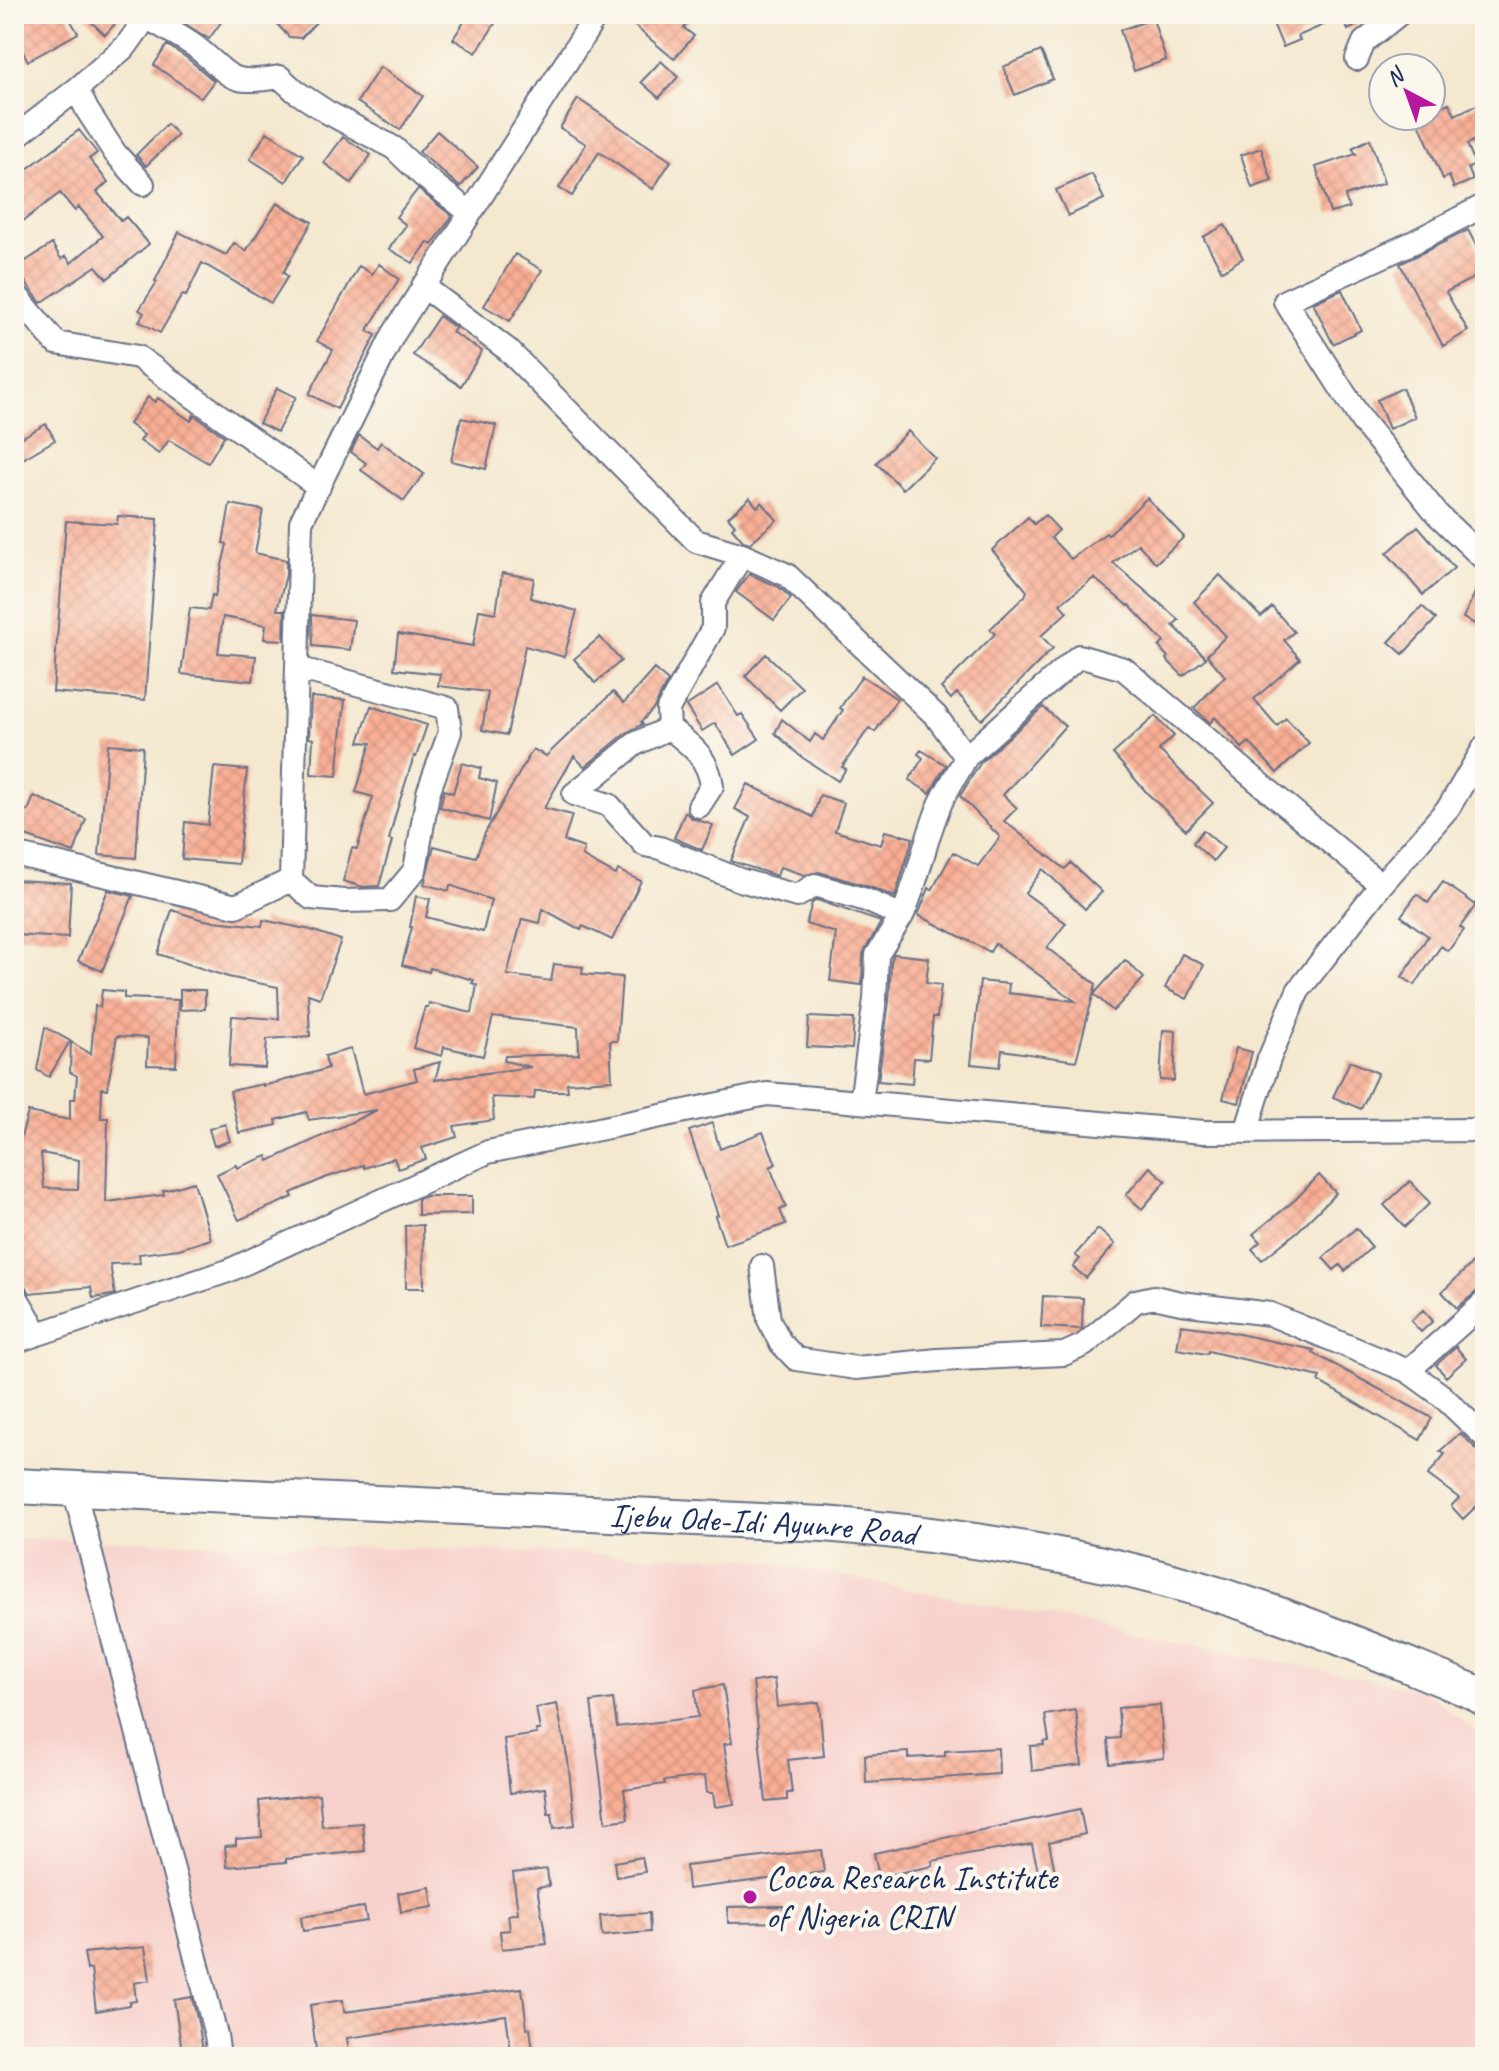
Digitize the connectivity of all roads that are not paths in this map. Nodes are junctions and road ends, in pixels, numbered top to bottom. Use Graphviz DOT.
graph roads {
  1 [pos="597,14"];
  2 [pos="1399,14"];
  3 [pos="147,16"];
  4 [pos="1357,59"];
  5 [pos="77,89"];
  6 [pos="14,138"];
  7 [pos="143,184"];
  8 [pos="1485,205"];
  9 [pos="469,212"];
  10 [pos="423,286"];
  11 [pos="14,292"];
  12 [pos="319,487"];
  13 [pos="742,555"];
  14 [pos="1485,560"];
  15 [pos="297,668"];
  16 [pos="669,728"];
  17 [pos="1485,746"];
  18 [pos="966,757"];
  19 [pos="699,806"];
  20 [pos="14,854"];
  21 [pos="291,880"];
  22 [pos="1381,885"];
  23 [pos="902,916"];
  24 [pos="861,1102"];
  25 [pos="1485,1130"];
  26 [pos="1246,1132"];
  27 [pos="762,1266"];
  28 [pos="14,1293"];
  29 [pos="1485,1302"];
  30 [pos="38,1334"];
  31 [pos="14,1342"];
  32 [pos="1408,1371"];
  33 [pos="1483,1432"];
  34 [pos="14,1486"];
  35 [pos="74,1489"];
  36 [pos="1485,1699"];
  37 [pos="219,2057"];
  1 -- 9 [label="street"];
  2 -- 4 [label="street"];
  3 -- 5 [label="street"];
  3 -- 9 [label="street"];
  5 -- 6 [label="street"];
  5 -- 7 [label="street"];
  8 -- 14 [label="street"];
  9 -- 10 [label="street"];
  10 -- 12 [label="street"];
  10 -- 13 [label="street"];
  11 -- 12 [label="street"];
  12 -- 15 [label="street"];
  13 -- 16 [label="street"];
  13 -- 18 [label="street"];
  15 -- 21 [label="street"];
  15 -- 21 [label="street"];
  16 -- 19 [label="street"];
  16 -- 23 [label="street"];
  17 -- 22 [label="street"];
  18 -- 22 [label="street"];
  18 -- 23 [label="street"];
  20 -- 21 [label="street"];
  22 -- 26 [label="street"];
  23 -- 24 [label="street"];
  24 -- 26 [label="street"];
  24 -- 30 [label="street"];
  25 -- 26 [label="street"];
  27 -- 32 [label="street"];
  28 -- 30 [label="street"];
  29 -- 32 [label="street"];
  30 -- 31 [label="street"];
  32 -- 33 [label="street"];
  34 -- 35 [label="main road, Ijebu Ode-Idi Ayunre Road"];
  35 -- 36 [label="main road, Ijebu Ode-Idi Ayunre Road"];
  35 -- 37 [label="street"];
}
